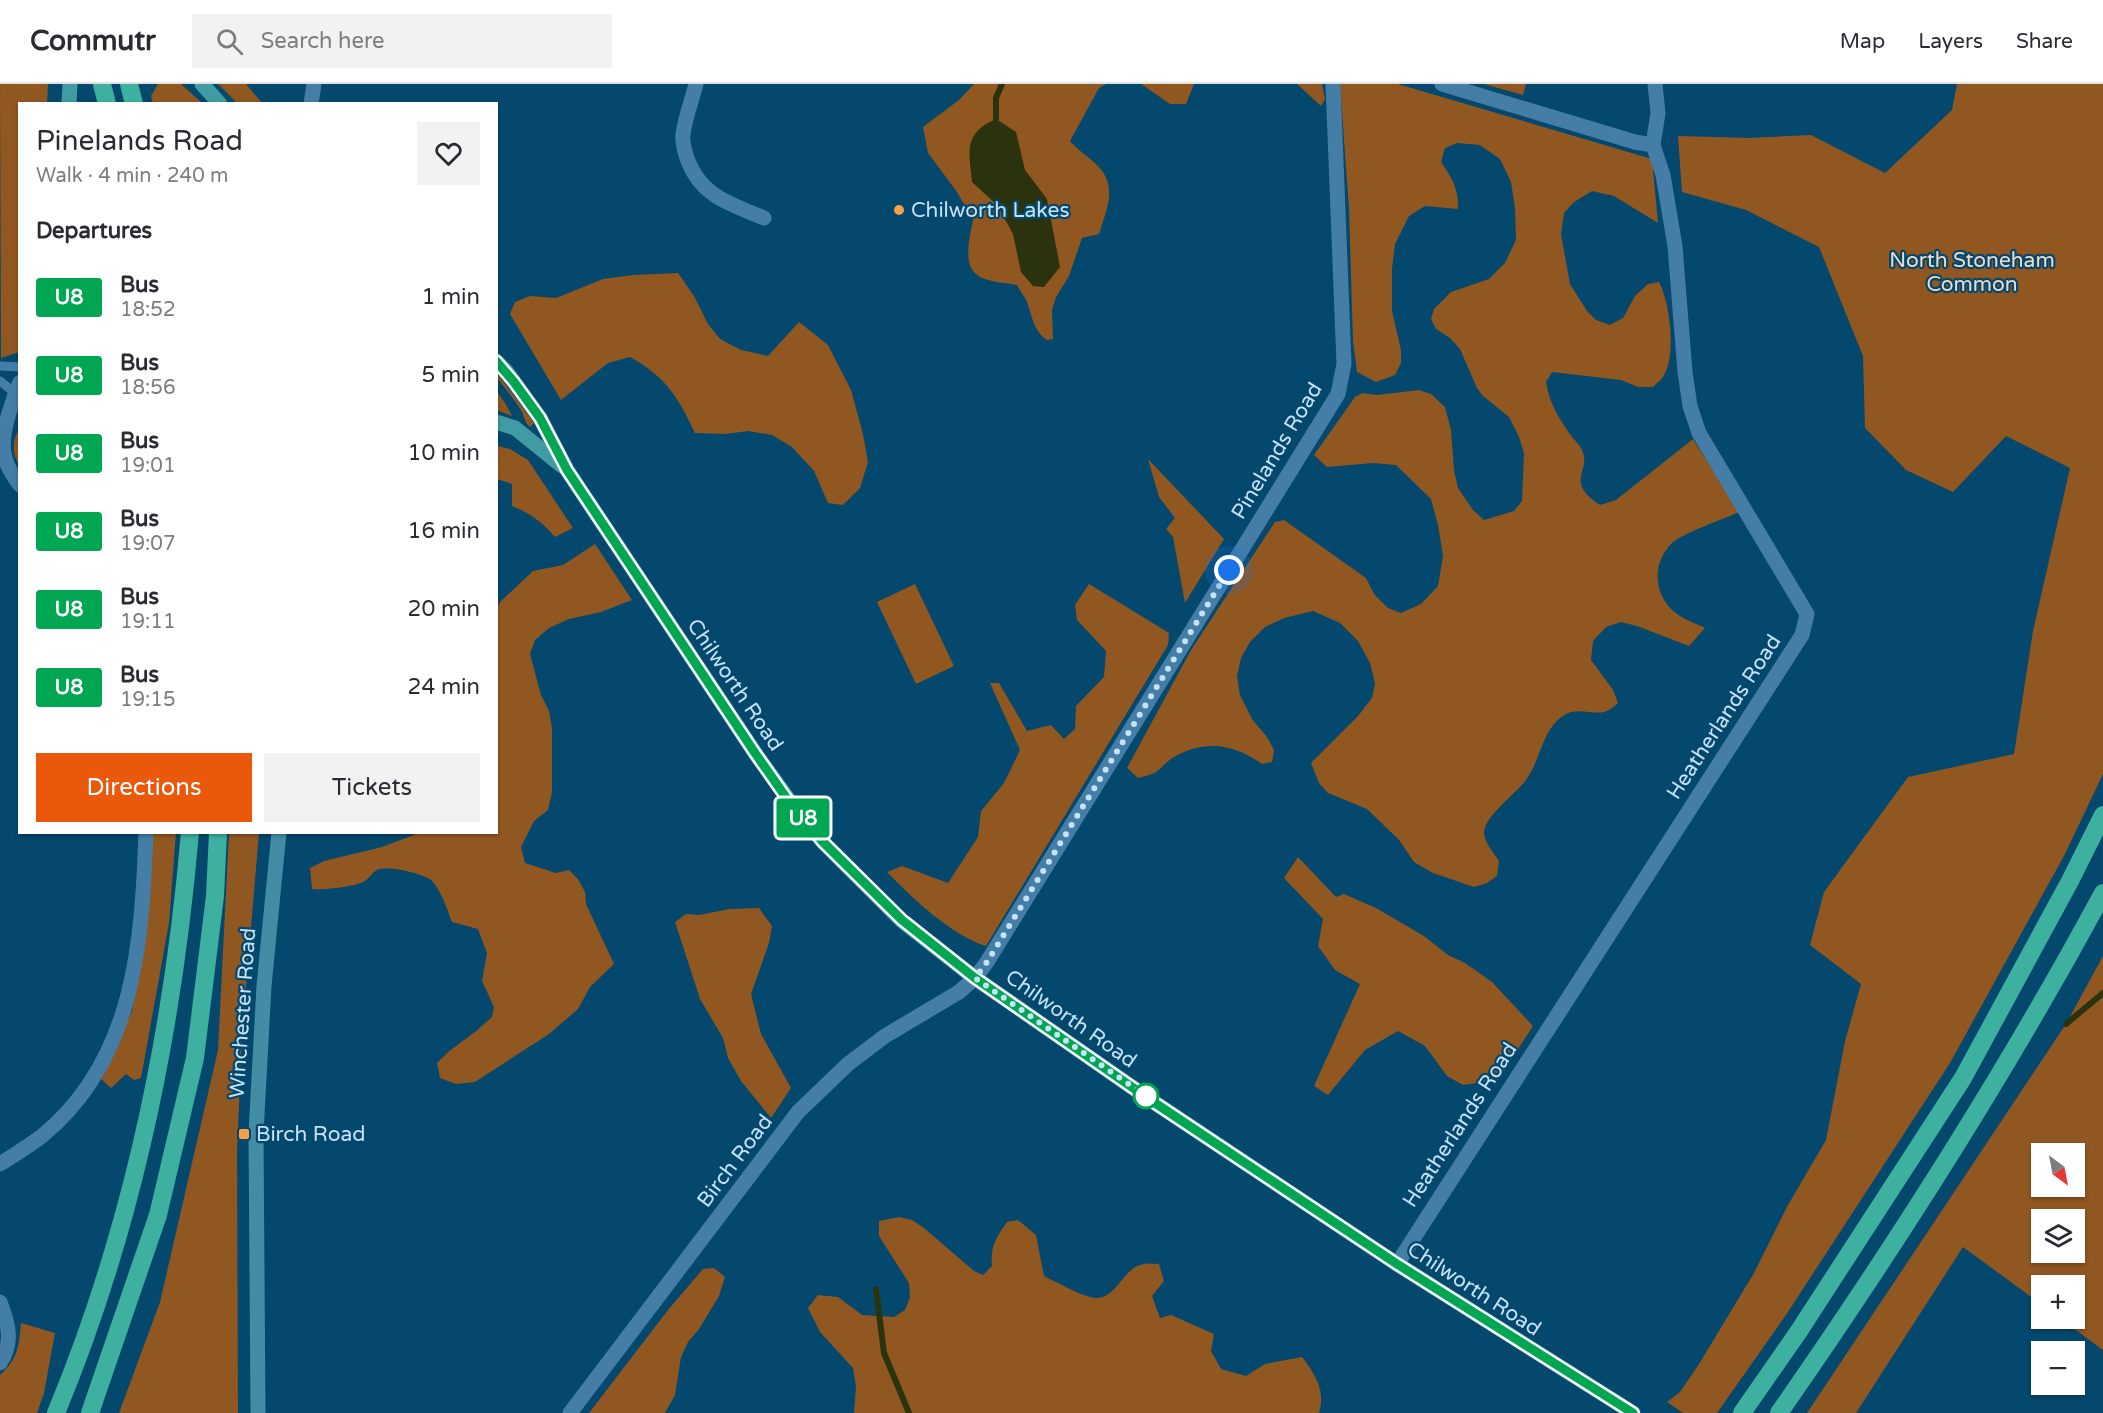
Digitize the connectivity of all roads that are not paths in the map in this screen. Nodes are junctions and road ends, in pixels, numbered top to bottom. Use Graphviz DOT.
graph roads {
  1 [pos="70,84"];
  2 [pos="102,84"];
  3 [pos="129,84"];
  4 [pos="202,84"];
  5 [pos="314,84"];
  6 [pos="696,84"];
  7 [pos="1333,84"];
  8 [pos="1442,84"];
  9 [pos="1655,84"];
  10 [pos="69,102"];
  11 [pos="106,102"];
  12 [pos="134,102"];
  13 [pos="218,102"];
  14 [pos="311,102"];
  15 [pos="1653,145"];
  16 [pos="764,218"];
  17 [pos="498,363"];
  18 [pos="0,366"];
  19 [pos="18,367"];
  20 [pos="0,381"];
  21 [pos="18,390"];
  22 [pos="498,423"];
  23 [pos="567,470"];
  24 [pos="18,483"];
  25 [pos="2103,815"];
  26 [pos="146,834"];
  27 [pos="190,834"];
  28 [pos="218,834"];
  29 [pos="279,834"];
  30 [pos="2103,893"];
  31 [pos="975,978"];
  32 [pos="0,1164"];
  33 [pos="1397,1264"];
  34 [pos="0,1302"];
  35 [pos="0,1363"];
  36 [pos="56,1413"];
  37 [pos="90,1413"];
  38 [pos="258,1413"];
  39 [pos="570,1413"];
  40 [pos="1633,1413"];
  41 [pos="1742,1413"];
  42 [pos="1779,1413"];
  1 -- 10 [label="main road"];
  2 -- 11 [label="highway"];
  3 -- 12 [label="highway"];
  4 -- 13 [label="main road"];
  5 -- 14 [label="street"];
  6 -- 16 [label="street"];
  7 -- 31 [label="street, Pinelands Road"];
  8 -- 15 [label="street"];
  9 -- 15 [label="street"];
  15 -- 33 [label="street, Heatherlands Road"];
  17 -- 23 [label="main road, Chilworth Road"];
  18 -- 19 [label="lane"];
  20 -- 21 [label="lane"];
  21 -- 24 [label="street"];
  22 -- 23 [label="main road, Chilworth Road"];
  23 -- 31 [label="main road, Chilworth Road"];
  25 -- 41 [label="highway"];
  26 -- 32 [label="street"];
  27 -- 36 [label="highway"];
  28 -- 37 [label="highway"];
  29 -- 38 [label="street, Winchester Road"];
  30 -- 42 [label="highway"];
  31 -- 33 [label="main road, Chilworth Road"];
  31 -- 39 [label="street, Birch Road"];
  33 -- 40 [label="main road, Chilworth Road"];
  34 -- 35 [label="street"];
}
